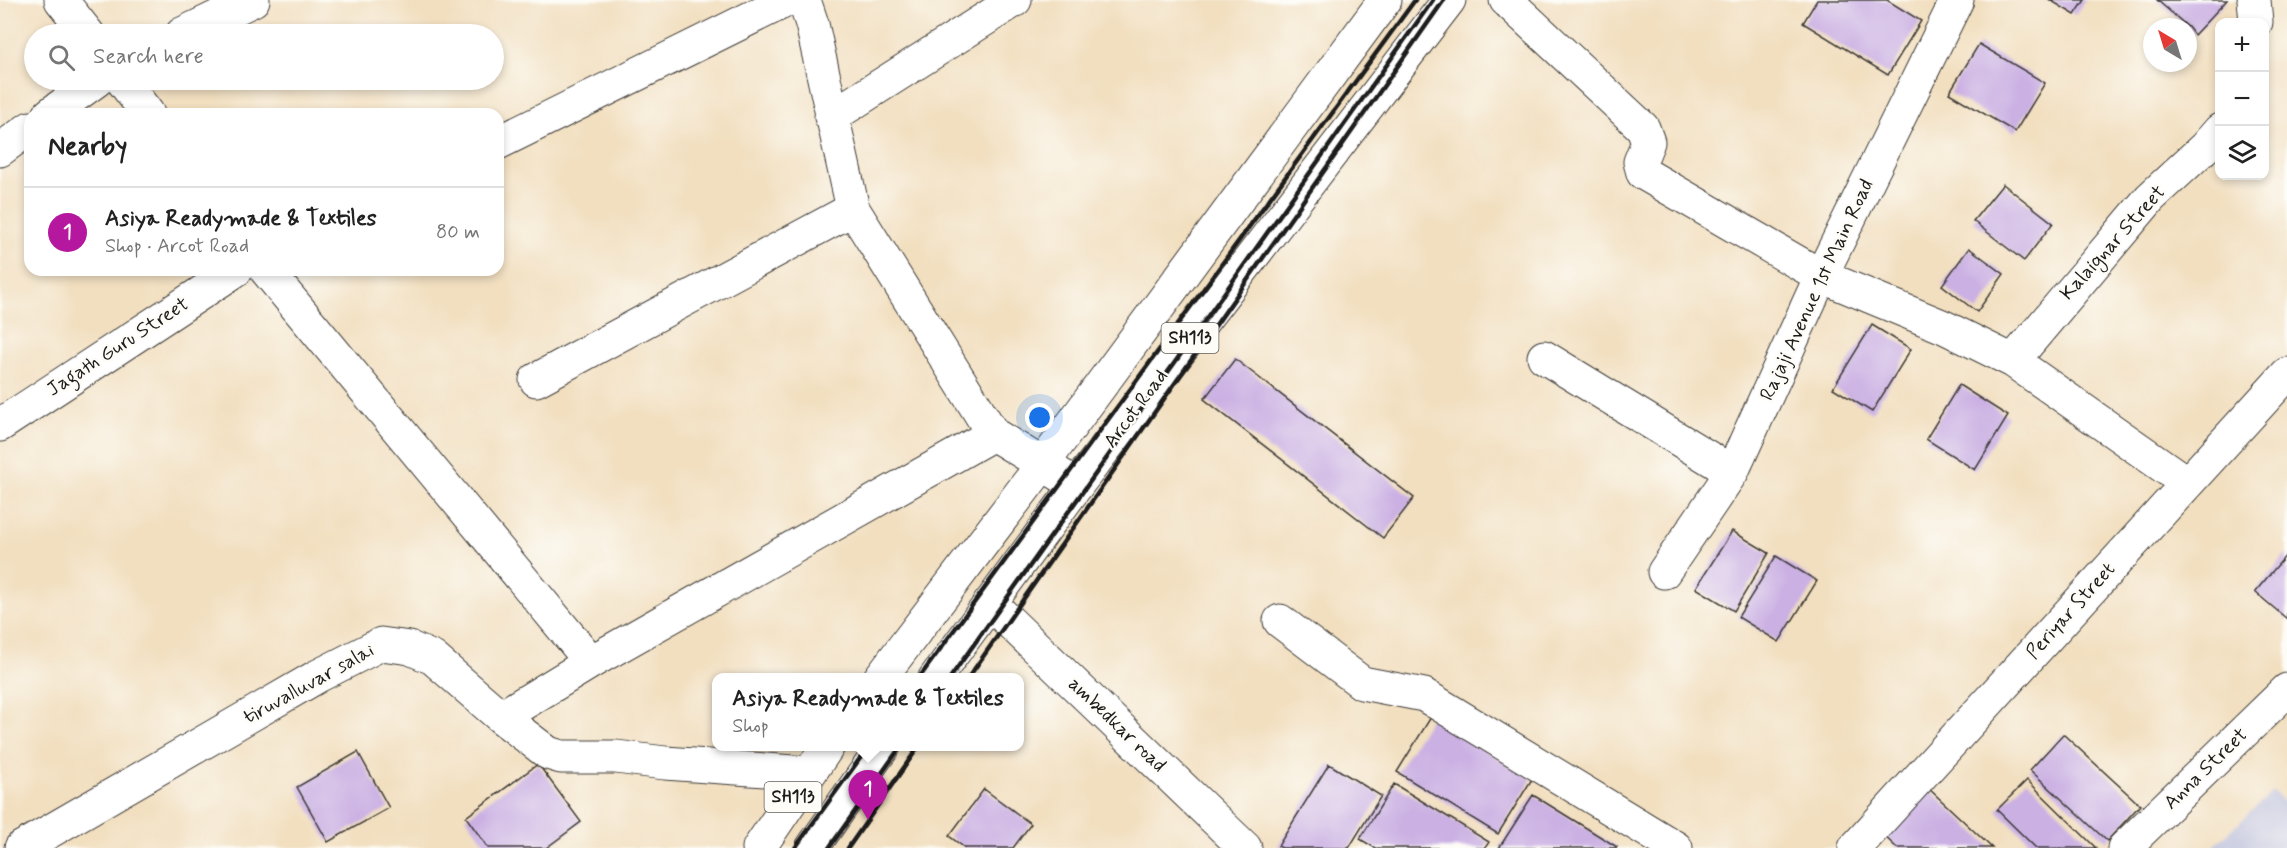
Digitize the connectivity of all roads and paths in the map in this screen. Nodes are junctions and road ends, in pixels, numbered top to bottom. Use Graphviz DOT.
graph roads {
  1 [pos="62,0"];
  2 [pos="253,0"];
  3 [pos="787,0"];
  4 [pos="804,0"];
  5 [pos="1015,0"];
  6 [pos="1385,0"];
  7 [pos="1449,0"];
  8 [pos="1506,0"];
  9 [pos="1957,0"];
  10 [pos="2254,0"];
  11 [pos="2256,18"];
  12 [pos="80,24"];
  13 [pos="203,24"];
  14 [pos="1334,68"];
  15 [pos="83,90"];
  16 [pos="130,90"];
  17 [pos="1376,95"];
  18 [pos="58,108"];
  19 [pos="143,108"];
  20 [pos="831,117"];
  21 [pos="24,132"];
  22 [pos="2215,136"];
  23 [pos="504,140"];
  24 [pos="0,150"];
  25 [pos="853,209"];
  26 [pos="227,276"];
  27 [pos="271,276"];
  28 [pos="1821,276"];
  29 [pos="1544,357"];
  30 [pos="2013,361"];
  31 [pos="2287,375"];
  32 [pos="536,380"];
  33 [pos="0,425"];
  34 [pos="993,434"];
  35 [pos="1042,465"];
  36 [pos="1732,472"];
  37 [pos="2187,483"];
  38 [pos="1077,485"];
  39 [pos="1664,572"];
  40 [pos="990,603"];
  41 [pos="1280,621"];
  42 [pos="591,662"];
  43 [pos="884,673"];
  44 [pos="939,673"];
  45 [pos="2287,690"];
  46 [pos="501,717"];
  47 [pos="825,751"];
  48 [pos="881,751"];
  49 [pos="808,773"];
  50 [pos="21,848"];
  51 [pos="759,848"];
  52 [pos="812,848"];
  53 [pos="1245,848"];
  54 [pos="1676,848"];
  55 [pos="1855,848"];
  56 [pos="2124,848"];
  1 -- 12 [label="street"];
  2 -- 13 [label="street"];
  3 -- 23 [label="street"];
  4 -- 20 [label="street"];
  5 -- 20 [label="street"];
  6 -- 14 [label="street, SH113"];
  7 -- 17 [label="street, Arcot Road / SH113"];
  8 -- 28 [label="street"];
  9 -- 28 [label="street, Rajaji Avenue 1st Main Road"];
  10 -- 11 [label="street"];
  14 -- 17 [label="street"];
  14 -- 35 [label="street, SH113"];
  15 -- 18 [label="street"];
  16 -- 19 [label="street"];
  17 -- 38 [label="street, Arcot Road / SH113"];
  20 -- 25 [label="street"];
  21 -- 24 [label="street"];
  22 -- 30 [label="street, Kalaignar Street"];
  25 -- 32 [label="street"];
  25 -- 34 [label="street"];
  26 -- 33 [label="street, Jagath Guru Street"];
  27 -- 42 [label="street"];
  28 -- 30 [label="street"];
  28 -- 36 [label="street, Rajaji Avenue 1st Main Road"];
  29 -- 36 [label="street"];
  30 -- 37 [label="street"];
  31 -- 37 [label="street, Periyar Street"];
  34 -- 35 [label="street"];
  34 -- 42 [label="street"];
  35 -- 38 [label="street"];
  35 -- 43 [label="street, SH113"];
  36 -- 39 [label="street, Rajaji Avenue 1st Main Road"];
  37 -- 55 [label="street, Periyar Street"];
  38 -- 40 [label="street, Arcot Road / SH113"];
  40 -- 44 [label="street, Arcot Road / SH113"];
  40 -- 53 [label="street, ambedkar road"];
  41 -- 54 [label="street"];
  42 -- 46 [label="street"];
  45 -- 56 [label="street, Anna Street"];
  46 -- 49 [label="street, tiruvalluvar salai"];
  46 -- 50 [label="street, tiruvalluvar salai"];
  47 -- 49 [label="street, SH113"];
  48 -- 52 [label="street, SH113"];
  49 -- 51 [label="street, SH113"];
}
